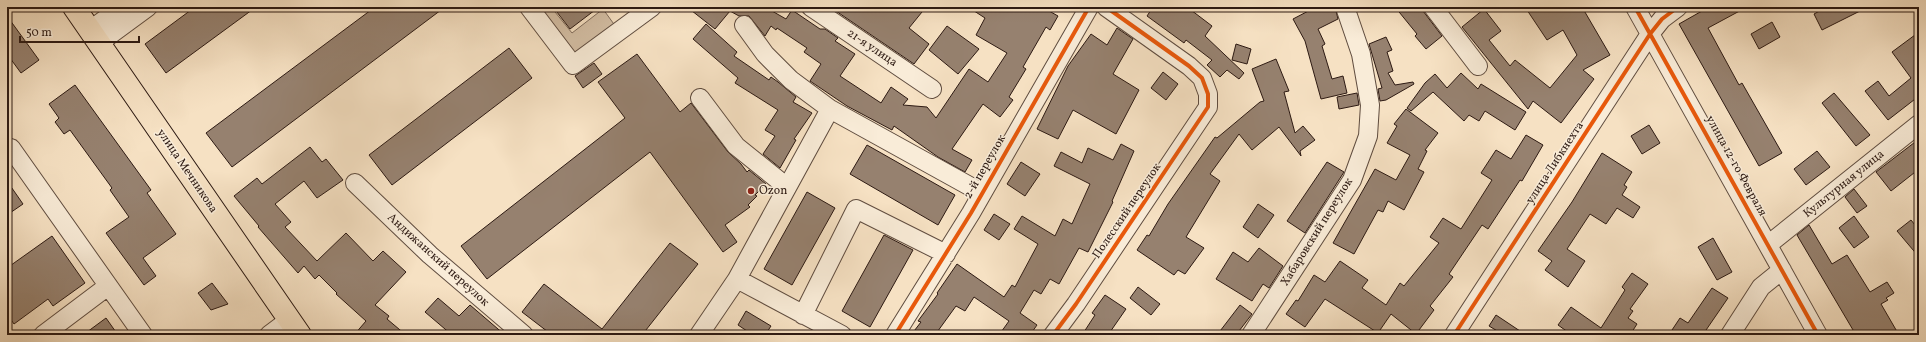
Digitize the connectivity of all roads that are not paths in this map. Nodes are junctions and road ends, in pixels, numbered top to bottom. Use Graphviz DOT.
graph roads {
  1 [pos="74,7"];
  2 [pos="122,7"];
  3 [pos="148,7"];
  4 [pos="529,7"];
  5 [pos="652,7"];
  6 [pos="811,7"];
  7 [pos="1089,7"];
  8 [pos="1106,7"];
  9 [pos="1345,7"];
  10 [pos="1433,7"];
  11 [pos="1635,7"];
  12 [pos="1678,7"];
  13 [pos="744,25"];
  14 [pos="1650,34"];
  15 [pos="94,37"];
  16 [pos="1478,66"];
  17 [pos="932,89"];
  18 [pos="700,98"];
  19 [pos="830,109"];
  20 [pos="1919,124"];
  21 [pos="11,148"];
  22 [pos="355,183"];
  23 [pos="787,187"];
  24 [pos="982,193"];
  25 [pos="1769,244"];
  26 [pos="946,254"];
  27 [pos="1782,270"];
  28 [pos="737,279"];
  29 [pos="108,286"];
  30 [pos="804,315"];
  31 [pos="294,328"];
  32 [pos="42,335"];
  33 [pos="143,335"];
  34 [pos="268,335"];
  35 [pos="524,335"];
  36 [pos="699,335"];
  37 [pos="842,335"];
  38 [pos="895,335"];
  39 [pos="1053,335"];
  40 [pos="1251,335"];
  41 [pos="1454,335"];
  42 [pos="1730,335"];
  43 [pos="1818,335"];
  1 -- 15 [label="main road, улица Мечникова"];
  2 -- 15 [label="street"];
  3 -- 15 [label="street"];
  4 -- 5 [label="street"];
  6 -- 17 [label="street, 21-я улица"];
  7 -- 24 [label="street, 2-й переулок"];
  8 -- 39 [label="street, Полесский переулок"];
  9 -- 40 [label="street, Хабаровский переулок"];
  10 -- 16 [label="street"];
  11 -- 14 [label="street, улица 12-го Февраля"];
  12 -- 14 [label="street, улица Либкнехта"];
  13 -- 19 [label="street"];
  14 -- 25 [label="street, улица 12-го Февраля"];
  14 -- 41 [label="street, улица Либкнехта"];
  15 -- 31 [label="main road, улица Мечникова"];
  18 -- 23 [label="street"];
  19 -- 23 [label="street"];
  19 -- 24 [label="street"];
  20 -- 25 [label="street, Культурная улица"];
  21 -- 29 [label="street"];
  22 -- 35 [label="street, Андижанский переулок"];
  23 -- 28 [label="street"];
  24 -- 26 [label="street, 2-й переулок"];
  25 -- 27 [label="street, улица 12-го Февраля"];
  26 -- 30 [label="street"];
  26 -- 38 [label="street, 2-й переулок"];
  27 -- 42 [label="street"];
  27 -- 43 [label="street, улица 12-го Февраля"];
  28 -- 30 [label="street"];
  28 -- 36 [label="street"];
  29 -- 32 [label="street"];
  29 -- 33 [label="street"];
  30 -- 37 [label="street"];
  31 -- 34 [label="street"];
}
